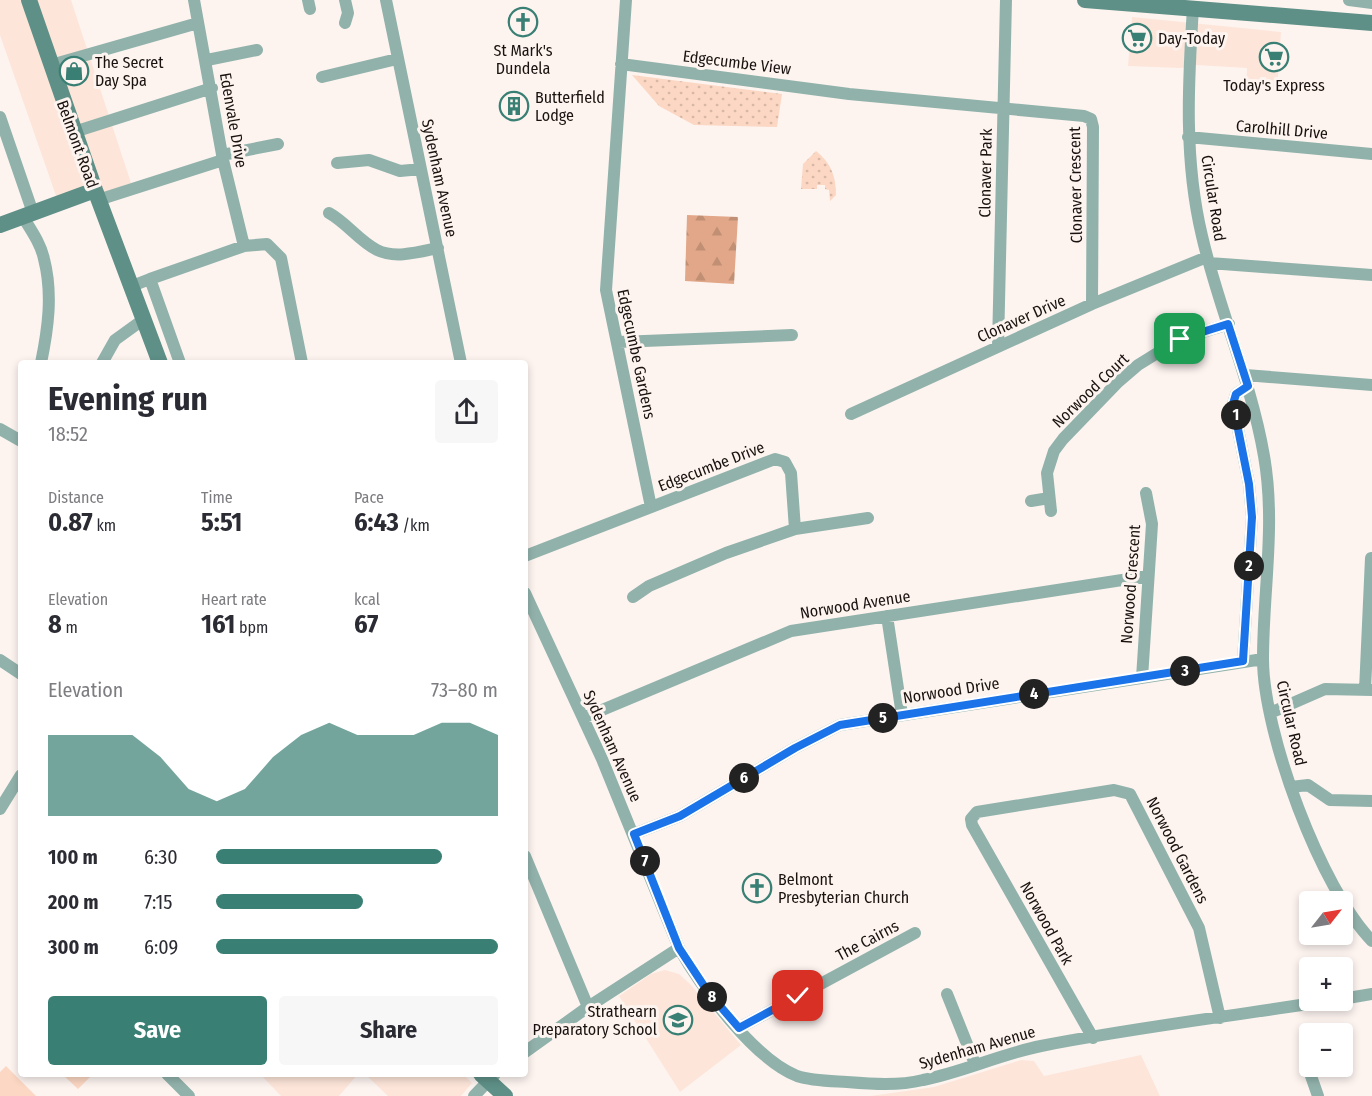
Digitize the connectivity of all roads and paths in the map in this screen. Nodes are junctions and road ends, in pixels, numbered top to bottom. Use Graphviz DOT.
graph roads {
  1 [pos="28,0"];
  2 [pos="194,0"];
  3 [pos="345,0"];
  4 [pos="386,0"];
  5 [pos="626,0"];
  6 [pos="1006,0"];
  7 [pos="1085,0"];
  8 [pos="1349,0"];
  9 [pos="1372,3"];
  10 [pos="1196,6"];
  11 [pos="345,22"];
  12 [pos="198,23"];
  13 [pos="1372,23"];
  14 [pos="257,50"];
  15 [pos="398,58"];
  16 [pos="207,60"];
  17 [pos="51,64"];
  18 [pos="621,64"];
  19 [pos="321,77"];
  20 [pos="212,88"];
  21 [pos="1002,109"];
  22 [pos="0,117"];
  23 [pos="74,132"];
  24 [pos="1188,137"];
  25 [pos="278,144"];
  26 [pos="1372,153"];
  27 [pos="223,157"];
  28 [pos="337,163"];
  29 [pos="421,169"];
  30 [pos="96,195"];
  31 [pos="329,213"];
  32 [pos="28,215"];
  33 [pos="0,225"];
  34 [pos="244,246"];
  35 [pos="438,249"];
  36 [pos="1208,260"];
  37 [pos="1372,275"];
  38 [pos="150,279"];
  39 [pos="132,286"];
  40 [pos="1092,304"];
  41 [pos="144,319"];
  42 [pos="1228,324"];
  43 [pos="792,335"];
  44 [pos="619,342"];
  45 [pos="998,346"];
  46 [pos="41,360"];
  47 [pos="104,360"];
  48 [pos="159,360"];
  49 [pos="179,360"];
  50 [pos="301,360"];
  51 [pos="460,360"];
  52 [pos="1247,381"];
  53 [pos="1372,385"];
  54 [pos="851,414"];
  55 [pos="0,429"];
  56 [pos="18,439"];
  57 [pos="1146,493"];
  58 [pos="1031,501"];
  59 [pos="651,507"];
  60 [pos="868,518"];
  61 [pos="795,529"];
  62 [pos="528,555"];
  63 [pos="1371,558"];
  64 [pos="1148,576"];
  65 [pos="633,597"];
  66 [pos="528,599"];
  67 [pos="887,616"];
  68 [pos="1263,659"];
  69 [pos="0,660"];
  70 [pos="1243,661"];
  71 [pos="18,672"];
  72 [pos="1142,678"];
  73 [pos="1369,690"];
  74 [pos="1270,713"];
  75 [pos="902,715"];
  76 [pos="583,718"];
  77 [pos="18,780"];
  78 [pos="1291,788"];
  79 [pos="1372,801"];
  80 [pos="0,809"];
  81 [pos="972,825"];
  82 [pos="634,834"];
  83 [pos="528,863"];
  84 [pos="915,933"];
  85 [pos="1372,941"];
  86 [pos="679,948"];
  87 [pos="946,994"];
  88 [pos="1372,994"];
  89 [pos="1353,997"];
  90 [pos="1299,1005"];
  91 [pos="588,1007"];
  92 [pos="1220,1018"];
  93 [pos="739,1028"];
  94 [pos="1093,1038"];
  95 [pos="528,1050"];
  96 [pos="975,1064"];
  97 [pos="170,1077"];
  98 [pos="487,1077"];
  99 [pos="489,1077"];
  100 [pos="1311,1077"];
  101 [pos="846,1082"];
  102 [pos="189,1096"];
  103 [pos="474,1096"];
  104 [pos="506,1096"];
  105 [pos="843,1096"];
  106 [pos="1318,1096"];
  1 -- 17 [label="main road, Belmont Road"];
  2 -- 12 [label="street, Edenvale Drive"];
  3 -- 11 [label="street"];
  4 -- 15 [label="street, Sydenham Avenue"];
  5 -- 18 [label="street, Edgecumbe Gardens"];
  6 -- 21 [label="street, Clonaver Park"];
  7 -- 10 [label="main road"];
  8 -- 9 [label="street"];
  10 -- 13 [label="main road"];
  10 -- 24 [label="street, Circular Road"];
  12 -- 16 [label="street, Edenvale Drive"];
  12 -- 17 [label="street"];
  14 -- 16 [label="street"];
  15 -- 19 [label="street"];
  15 -- 29 [label="street, Sydenham Avenue"];
  16 -- 20 [label="street, Edenvale Drive"];
  17 -- 23 [label="main road, Belmont Road"];
  18 -- 21 [label="street, Edgecumbe View"];
  18 -- 44 [label="street, Edgecumbe Gardens"];
  20 -- 23 [label="street"];
  20 -- 27 [label="street, Edenvale Drive"];
  21 -- 40 [label="street, Clonaver Crescent"];
  21 -- 45 [label="street, Clonaver Park"];
  22 -- 32 [label="street"];
  23 -- 30 [label="main road, Belmont Road"];
  24 -- 26 [label="street, Carolhill Drive"];
  24 -- 36 [label="street, Circular Road"];
  25 -- 27 [label="street"];
  27 -- 30 [label="street"];
  27 -- 34 [label="street, Edenvale Drive"];
  28 -- 29 [label="street"];
  29 -- 35 [label="street, Sydenham Avenue"];
  30 -- 32 [label="main road"];
  30 -- 39 [label="main road, Belmont Road"];
  31 -- 35 [label="street"];
  32 -- 33 [label="main road"];
  32 -- 46 [label="street"];
  34 -- 38 [label="street"];
  34 -- 50 [label="street"];
  35 -- 51 [label="street, Sydenham Avenue"];
  36 -- 37 [label="street"];
  36 -- 40 [label="street, Clonaver Drive"];
  36 -- 42 [label="street, Circular Road"];
  38 -- 39 [label="street"];
  38 -- 49 [label="street"];
  39 -- 41 [label="main road, Belmont Road"];
  40 -- 45 [label="street, Clonaver Drive"];
  41 -- 47 [label="street"];
  41 -- 48 [label="main road, Belmont Road"];
  42 -- 52 [label="street, Circular Road"];
  42 -- 58 [label="street, Norwood Court"];
  43 -- 44 [label="street"];
  44 -- 59 [label="street, Edgecumbe Gardens"];
  45 -- 54 [label="street, Clonaver Drive"];
  52 -- 53 [label="street"];
  52 -- 68 [label="street, Circular Road"];
  52 -- 70 [label="street"];
  55 -- 56 [label="street"];
  57 -- 64 [label="street, Norwood Crescent"];
  59 -- 61 [label="street, Edgecumbe Drive"];
  59 -- 62 [label="street"];
  60 -- 61 [label="street"];
  61 -- 65 [label="street"];
  63 -- 73 [label="street"];
  64 -- 67 [label="street, Norwood Avenue"];
  64 -- 72 [label="street, Norwood Crescent"];
  66 -- 76 [label="street, Sydenham Avenue"];
  67 -- 75 [label="street"];
  67 -- 76 [label="street, Norwood Avenue"];
  68 -- 70 [label="street, Norwood Drive"];
  68 -- 74 [label="street, Circular Road"];
  69 -- 71 [label="street"];
  70 -- 72 [label="street, Norwood Drive"];
  72 -- 75 [label="street, Norwood Drive"];
  73 -- 74 [label="street"];
  74 -- 78 [label="street, Circular Road"];
  75 -- 82 [label="street, Norwood Drive"];
  76 -- 82 [label="street, Sydenham Avenue"];
  77 -- 80 [label="street"];
  78 -- 79 [label="street"];
  78 -- 85 [label="street, Circular Road"];
  81 -- 92 [label="street, Norwood Gardens"];
  81 -- 94 [label="street, Norwood Park"];
  82 -- 86 [label="street, Sydenham Avenue"];
  83 -- 91 [label="street"];
  84 -- 93 [label="street, The Cairns"];
  86 -- 91 [label="street"];
  86 -- 93 [label="street, Sydenham Avenue"];
  87 -- 96 [label="street"];
  88 -- 89 [label="street"];
  90 -- 92 [label="street, Sydenham Avenue"];
  91 -- 95 [label="street"];
  92 -- 94 [label="street, Sydenham Avenue"];
  93 -- 101 [label="street, Sydenham Avenue"];
  94 -- 96 [label="street, Sydenham Avenue"];
  96 -- 101 [label="street, Sydenham Avenue"];
  97 -- 102 [label="street"];
  98 -- 103 [label="street"];
  99 -- 104 [label="main road"];
  100 -- 106 [label="street"];
  101 -- 105 [label="street"];
}
